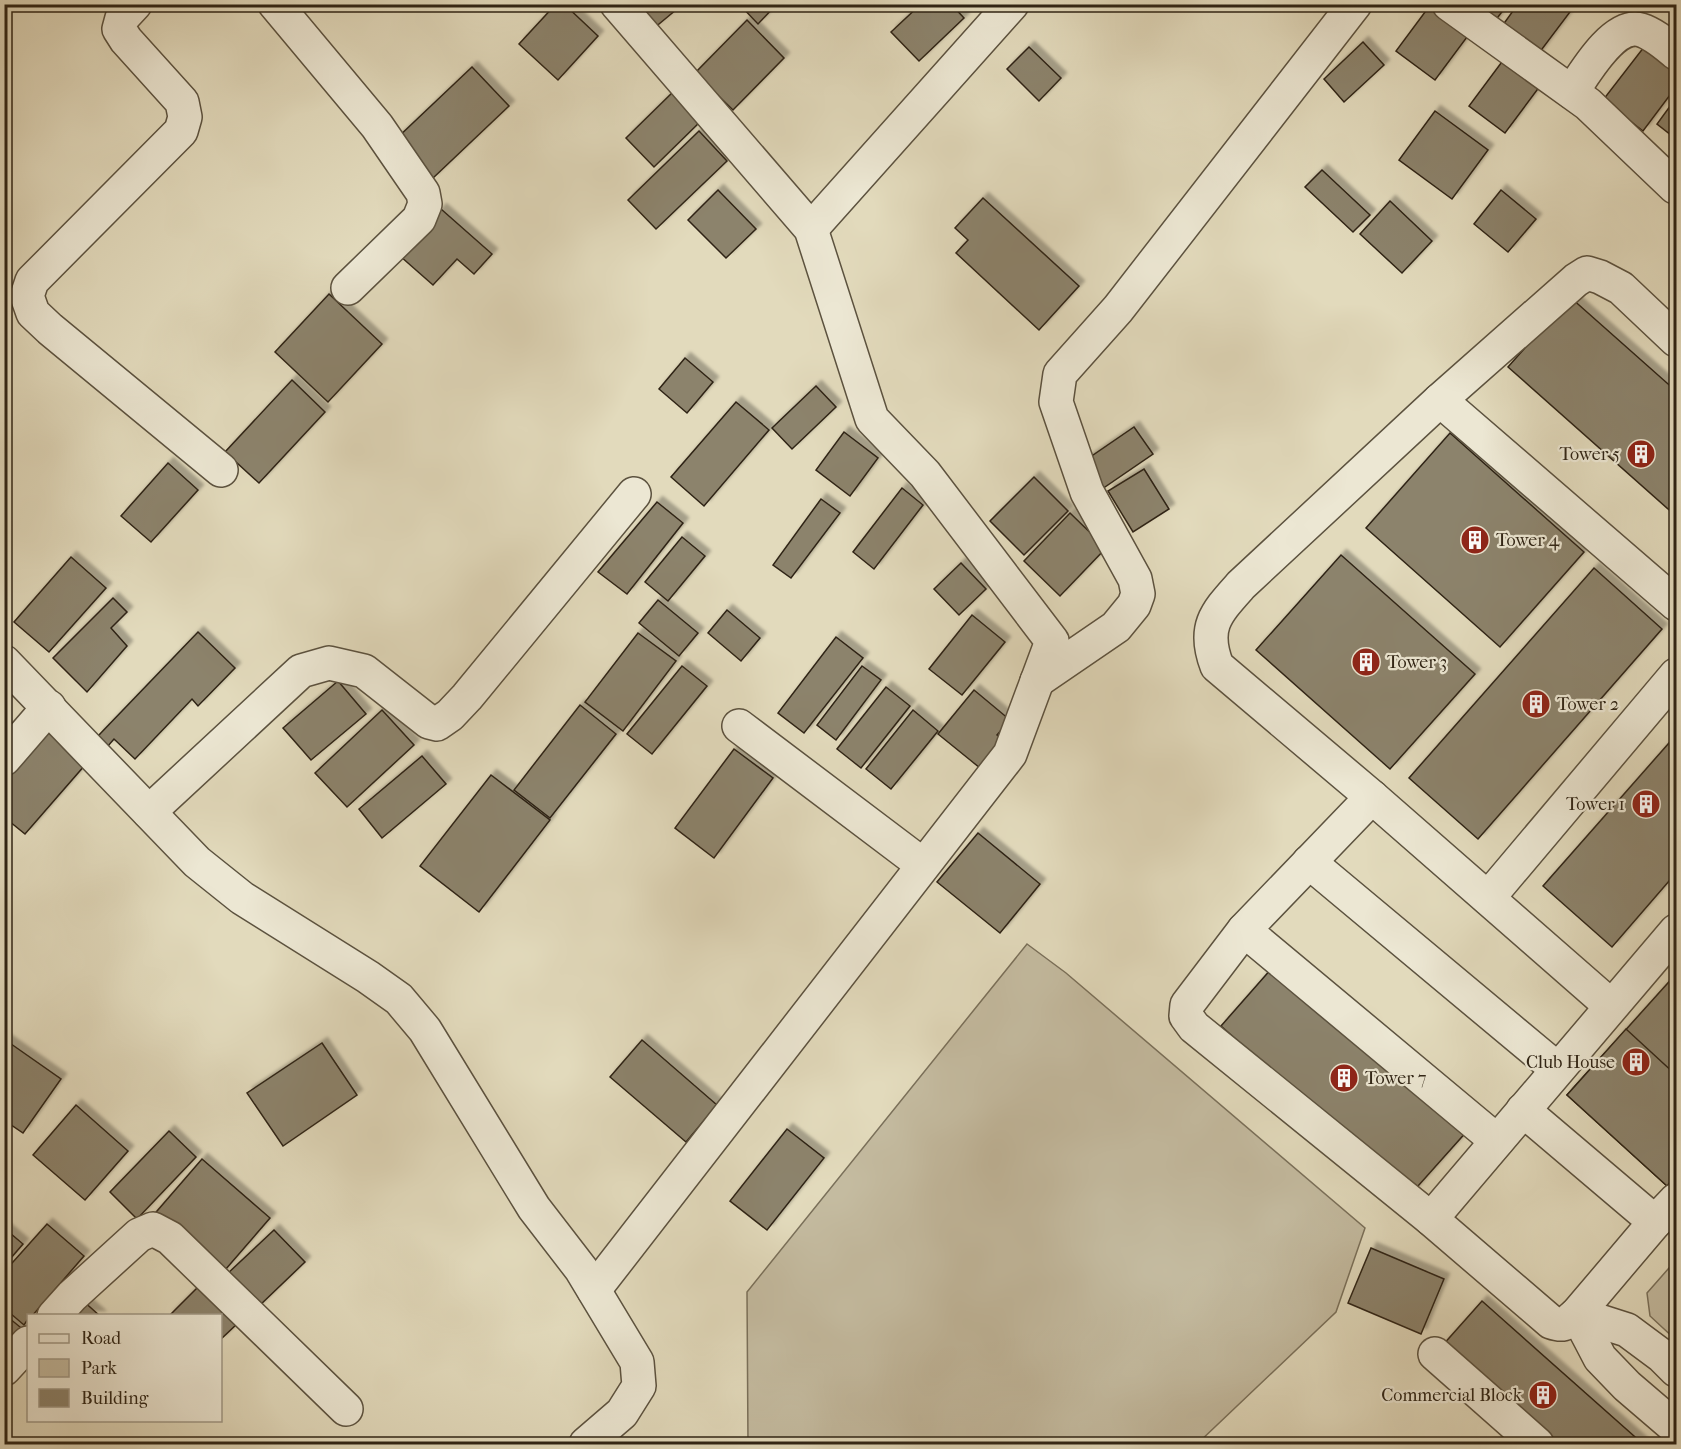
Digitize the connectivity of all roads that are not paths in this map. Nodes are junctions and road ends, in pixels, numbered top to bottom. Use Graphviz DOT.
graph roads {
  1 [pos="135,4"];
  2 [pos="275,4"];
  3 [pos="617,4"];
  4 [pos="1012,4"];
  5 [pos="1355,4"];
  6 [pos="1449,4"];
  7 [pos="1622,19"];
  8 [pos="1677,53"];
  9 [pos="1572,92"];
  10 [pos="1675,187"];
  11 [pos="811,229"];
  12 [pos="16,288"];
  13 [pos="348,288"];
  14 [pos="1677,340"];
  15 [pos="1440,400"];
  16 [pos="221,470"];
  17 [pos="634,494"];
  18 [pos="1677,604"];
  19 [pos="4,662"];
  20 [pos="1677,675"];
  21 [pos="1037,681"];
  22 [pos="49,707"];
  23 [pos="739,726"];
  24 [pos="4,759"];
  25 [pos="1371,797"];
  26 [pos="149,812"];
  27 [pos="1309,862"];
  28 [pos="923,865"];
  29 [pos="1488,898"];
  30 [pos="1244,930"];
  31 [pos="1677,931"];
  32 [pos="1611,1006"];
  33 [pos="1557,1070"];
  34 [pos="1523,1110"];
  35 [pos="1497,1140"];
  36 [pos="1666,1211"];
  37 [pos="1431,1219"];
  38 [pos="594,1290"];
  39 [pos="56,1314"];
  40 [pos="1577,1314"];
  41 [pos="27,1344"];
  42 [pos="1435,1354"];
  43 [pos="4,1369"];
  44 [pos="1677,1370"];
  45 [pos="346,1409"];
  46 [pos="1677,1428"];
  47 [pos="586,1444"];
  48 [pos="1537,1444"];
  1 -- 12 [label="street"];
  2 -- 13 [label="street"];
  3 -- 11 [label="street"];
  4 -- 11 [label="street"];
  5 -- 21 [label="street"];
  6 -- 9 [label="street"];
  7 -- 8 [label="street"];
  7 -- 9 [label="street"];
  9 -- 10 [label="street"];
  11 -- 21 [label="street"];
  12 -- 16 [label="street"];
  14 -- 15 [label="street"];
  15 -- 18 [label="street"];
  15 -- 25 [label="street"];
  17 -- 26 [label="street"];
  19 -- 22 [label="street"];
  20 -- 29 [label="street"];
  21 -- 28 [label="street"];
  22 -- 24 [label="street"];
  22 -- 26 [label="street"];
  23 -- 28 [label="street"];
  25 -- 27 [label="street"];
  25 -- 29 [label="street"];
  26 -- 38 [label="street"];
  27 -- 30 [label="street"];
  27 -- 33 [label="street"];
  28 -- 38 [label="street"];
  29 -- 32 [label="street"];
  30 -- 35 [label="street"];
  30 -- 37 [label="street"];
  31 -- 32 [label="street"];
  32 -- 33 [label="street"];
  33 -- 34 [label="street"];
  34 -- 35 [label="street"];
  34 -- 36 [label="street"];
  35 -- 37 [label="street"];
  36 -- 40 [label="street"];
  37 -- 40 [label="street"];
  38 -- 47 [label="street"];
  39 -- 45 [label="street"];
  40 -- 44 [label="street"];
  40 -- 46 [label="street"];
  41 -- 43 [label="street"];
  42 -- 48 [label="street"];
}
